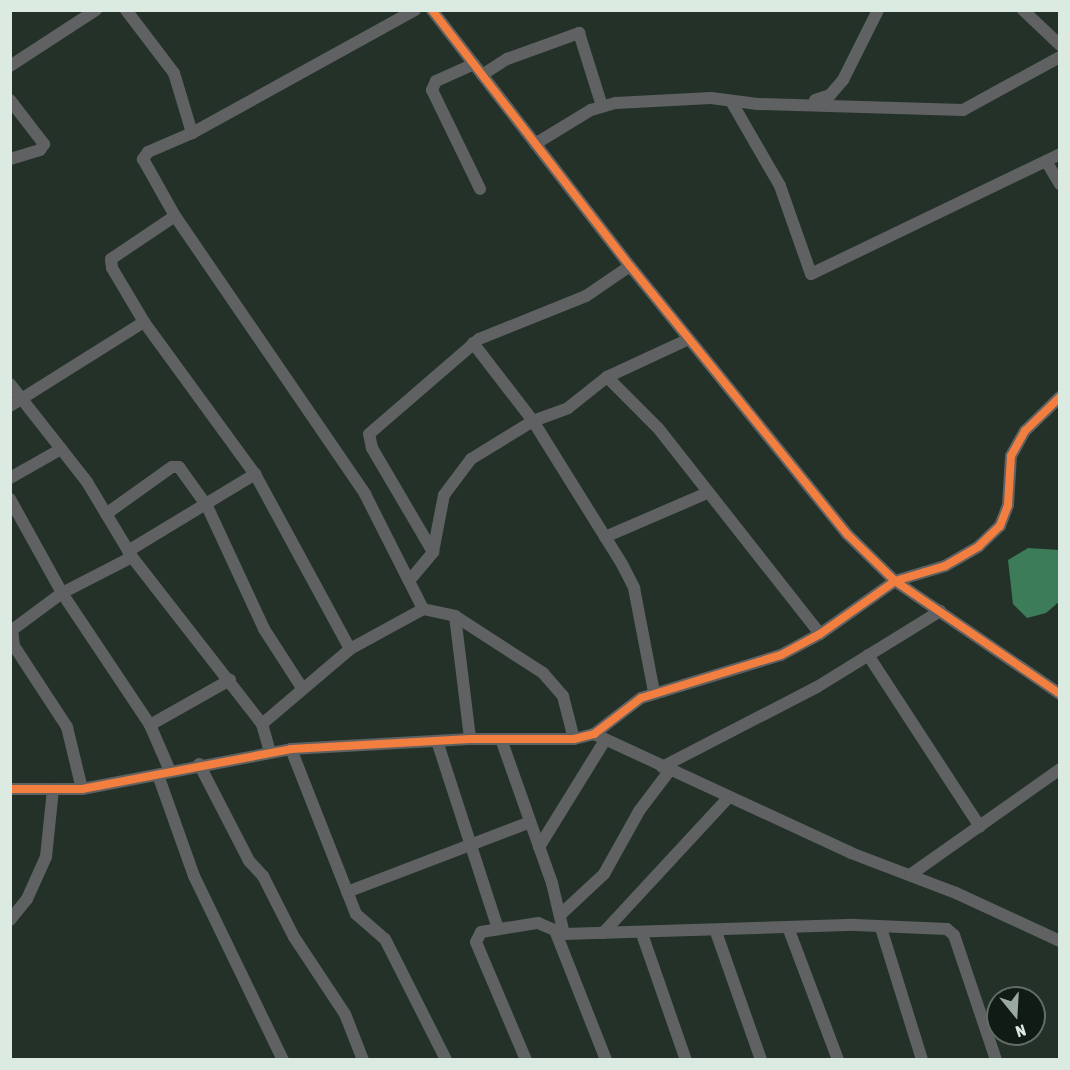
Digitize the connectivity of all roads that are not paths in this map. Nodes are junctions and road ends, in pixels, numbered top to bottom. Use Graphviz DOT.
graph roads {
  1 [pos="96,10"];
  2 [pos="126,10"];
  3 [pos="415,10"];
  4 [pos="432,10"];
  5 [pos="878,10"];
  6 [pos="1023,10"];
  7 [pos="1058,38"];
  8 [pos="1059,57"];
  9 [pos="474,64"];
  10 [pos="10,66"];
  11 [pos="482,75"];
  12 [pos="10,100"];
  13 [pos="731,101"];
  14 [pos="808,103"];
  15 [pos="602,106"];
  16 [pos="192,133"];
  17 [pos="535,144"];
  18 [pos="1059,154"];
  19 [pos="10,159"];
  20 [pos="1046,161"];
  21 [pos="1059,184"];
  22 [pos="480,189"];
  23 [pos="175,216"];
  24 [pos="630,266"];
  25 [pos="144,322"];
  26 [pos="689,339"];
  27 [pos="473,343"];
  28 [pos="608,377"];
  29 [pos="10,384"];
  30 [pos="1059,397"];
  31 [pos="22,398"];
  32 [pos="10,406"];
  33 [pos="533,421"];
  34 [pos="61,449"];
  35 [pos="255,474"];
  36 [pos="10,478"];
  37 [pos="707,493"];
  38 [pos="10,499"];
  39 [pos="207,506"];
  40 [pos="105,513"];
  41 [pos="605,537"];
  42 [pos="433,552"];
  43 [pos="130,554"];
  44 [pos="409,581"];
  45 [pos="895,581"];
  46 [pos="62,593"];
  47 [pos="423,609"];
  48 [pos="940,611"];
  49 [pos="454,616"];
  50 [pos="820,634"];
  51 [pos="350,649"];
  52 [pos="868,655"];
  53 [pos="230,680"];
  54 [pos="302,688"];
  55 [pos="654,692"];
  56 [pos="1059,694"];
  57 [pos="262,724"];
  58 [pos="150,725"];
  59 [pos="599,737"];
  60 [pos="470,739"];
  61 [pos="501,739"];
  62 [pos="574,739"];
  63 [pos="437,741"];
  64 [pos="291,749"];
  65 [pos="270,752"];
  66 [pos="199,764"];
  67 [pos="666,768"];
  68 [pos="1059,769"];
  69 [pos="164,773"];
  70 [pos="10,789"];
  71 [pos="53,789"];
  72 [pos="82,789"];
  73 [pos="728,798"];
  74 [pos="530,822"];
  75 [pos="980,827"];
  76 [pos="470,844"];
  77 [pos="539,847"];
  78 [pos="910,875"];
  79 [pos="347,892"];
  80 [pos="560,915"];
  81 [pos="10,920"];
  82 [pos="881,928"];
  83 [pos="498,929"];
  84 [pos="789,930"];
  85 [pos="716,932"];
  86 [pos="603,933"];
  87 [pos="560,934"];
  88 [pos="642,934"];
  89 [pos="1059,941"];
  90 [pos="283,1059"];
  91 [pos="363,1059"];
  92 [pos="446,1059"];
  93 [pos="526,1059"];
  94 [pos="606,1059"];
  95 [pos="686,1059"];
  96 [pos="761,1059"];
  97 [pos="838,1059"];
  98 [pos="922,1059"];
  99 [pos="996,1059"];
  1 -- 10 [label="street"];
  2 -- 16 [label="street"];
  3 -- 16 [label="street"];
  4 -- 9 [label="street"];
  5 -- 14 [label="street"];
  6 -- 7 [label="street"];
  8 -- 14 [label="street"];
  9 -- 11 [label="street"];
  9 -- 22 [label="street"];
  11 -- 15 [label="street"];
  11 -- 17 [label="street"];
  12 -- 19 [label="street"];
  13 -- 14 [label="street"];
  13 -- 15 [label="street"];
  13 -- 20 [label="street"];
  15 -- 17 [label="street"];
  16 -- 23 [label="street"];
  17 -- 24 [label="street"];
  18 -- 20 [label="street"];
  20 -- 21 [label="street"];
  23 -- 25 [label="street"];
  23 -- 44 [label="street"];
  24 -- 26 [label="street"];
  24 -- 27 [label="street"];
  25 -- 31 [label="street"];
  25 -- 35 [label="street"];
  26 -- 28 [label="street"];
  26 -- 45 [label="street"];
  27 -- 33 [label="street"];
  27 -- 42 [label="street"];
  28 -- 33 [label="street"];
  28 -- 37 [label="street"];
  29 -- 31 [label="street"];
  30 -- 45 [label="street"];
  31 -- 32 [label="street"];
  31 -- 34 [label="street"];
  33 -- 41 [label="street"];
  33 -- 42 [label="street"];
  34 -- 36 [label="street"];
  34 -- 40 [label="street"];
  35 -- 39 [label="street"];
  35 -- 51 [label="street"];
  37 -- 41 [label="street"];
  37 -- 50 [label="street"];
  38 -- 46 [label="street"];
  39 -- 40 [label="street"];
  39 -- 43 [label="street"];
  39 -- 54 [label="street"];
  40 -- 43 [label="street"];
  41 -- 55 [label="street"];
  42 -- 44 [label="street"];
  43 -- 46 [label="street"];
  43 -- 53 [label="street"];
  44 -- 47 [label="street"];
  45 -- 48 [label="street"];
  45 -- 50 [label="street"];
  46 -- 58 [label="street"];
  46 -- 72 [label="street"];
  47 -- 49 [label="street"];
  47 -- 51 [label="street"];
  48 -- 52 [label="street"];
  48 -- 56 [label="street"];
  49 -- 60 [label="street"];
  49 -- 62 [label="street"];
  50 -- 55 [label="street"];
  51 -- 54 [label="street"];
  52 -- 67 [label="street"];
  52 -- 75 [label="street"];
  53 -- 57 [label="street"];
  53 -- 58 [label="street"];
  54 -- 57 [label="street"];
  55 -- 59 [label="street"];
  57 -- 65 [label="street"];
  58 -- 69 [label="street"];
  59 -- 62 [label="street"];
  59 -- 67 [label="street"];
  59 -- 77 [label="street"];
  60 -- 61 [label="street"];
  60 -- 63 [label="street"];
  61 -- 62 [label="street"];
  61 -- 74 [label="street"];
  63 -- 64 [label="street"];
  63 -- 76 [label="street"];
  64 -- 65 [label="street"];
  64 -- 79 [label="street"];
  65 -- 66 [label="street"];
  66 -- 69 [label="street"];
  66 -- 91 [label="street"];
  67 -- 73 [label="street"];
  67 -- 80 [label="street"];
  68 -- 75 [label="street"];
  69 -- 72 [label="street"];
  69 -- 90 [label="street"];
  70 -- 71 [label="street"];
  71 -- 72 [label="street"];
  71 -- 81 [label="street"];
  73 -- 78 [label="street"];
  73 -- 86 [label="street"];
  74 -- 76 [label="street"];
  74 -- 77 [label="street"];
  75 -- 78 [label="street"];
  76 -- 79 [label="street"];
  76 -- 83 [label="street"];
  77 -- 80 [label="street"];
  78 -- 89 [label="street"];
  79 -- 92 [label="street"];
  80 -- 87 [label="street"];
  82 -- 84 [label="street"];
  82 -- 98 [label="street"];
  82 -- 99 [label="street"];
  83 -- 87 [label="street"];
  83 -- 93 [label="street"];
  84 -- 85 [label="street"];
  84 -- 97 [label="street"];
  85 -- 88 [label="street"];
  85 -- 96 [label="street"];
  86 -- 87 [label="street"];
  86 -- 88 [label="street"];
  87 -- 94 [label="street"];
  88 -- 95 [label="street"];
}
